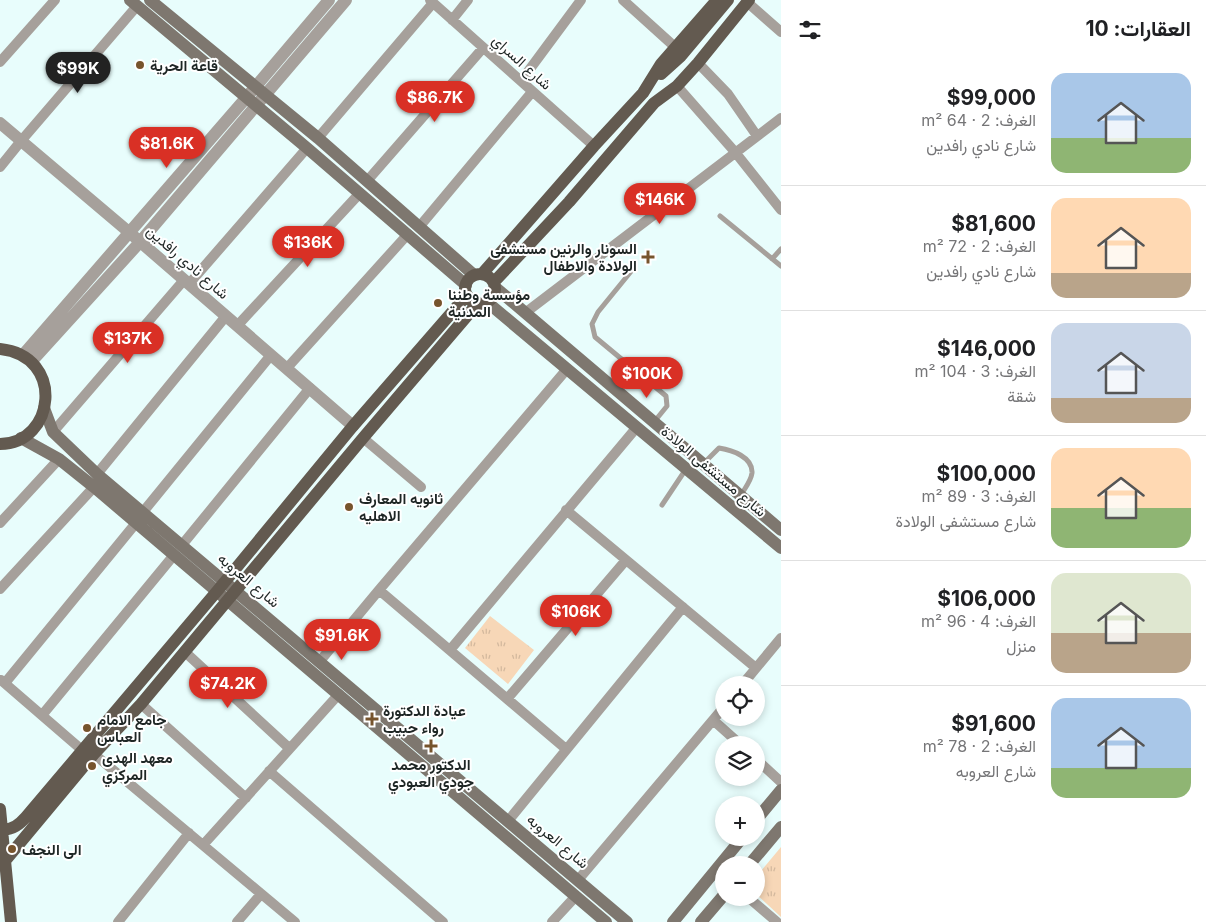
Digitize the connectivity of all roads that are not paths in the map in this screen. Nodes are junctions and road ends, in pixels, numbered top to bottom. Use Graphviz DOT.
graph roads {
  1 [pos="55,0"];
  2 [pos="150,0"];
  3 [pos="329,0"];
  4 [pos="346,0"];
  5 [pos="468,0"];
  6 [pos="582,0"];
  7 [pos="623,0"];
  8 [pos="717,0"];
  9 [pos="728,0"];
  10 [pos="431,1"];
  11 [pos="745,1"];
  12 [pos="134,3"];
  13 [pos="452,20"];
  14 [pos="781,32"];
  15 [pos="483,48"];
  16 [pos="686,56"];
  17 [pos="0,62"];
  18 [pos="521,81"];
  19 [pos="677,86"];
  20 [pos="261,90"];
  21 [pos="532,92"];
  22 [pos="251,102"];
  23 [pos="654,103"];
  24 [pos="781,118"];
  25 [pos="0,123"];
  26 [pos="757,136"];
  27 [pos="318,138"];
  28 [pos="20,141"];
  29 [pos="594,146"];
  30 [pos="307,148"];
  31 [pos="735,152"];
  32 [pos="0,167"];
  33 [pos="367,181"];
  34 [pos="360,193"];
  35 [pos="781,210"];
  36 [pos="720,216"];
  37 [pos="420,226"];
  38 [pos="130,233"];
  39 [pos="408,234"];
  40 [pos="140,242"];
  41 [pos="781,249"];
  42 [pos="772,259"];
  43 [pos="781,266"];
  44 [pos="633,269"];
  45 [pos="186,282"];
  46 [pos="472,282"];
  47 [pos="495,285"];
  48 [pos="483,303"];
  49 [pos="525,313"];
  50 [pos="226,316"];
  51 [pos="237,326"];
  52 [pos="0,349"];
  53 [pos="271,354"];
  54 [pos="27,358"];
  55 [pos="287,368"];
  56 [pos="567,369"];
  57 [pos="310,388"];
  58 [pos="44,408"];
  59 [pos="654,422"];
  60 [pos="353,426"];
  61 [pos="636,427"];
  62 [pos="53,432"];
  63 [pos="21,438"];
  64 [pos="363,438"];
  65 [pos="2,445"];
  66 [pos="58,459"];
  67 [pos="703,463"];
  68 [pos="686,469"];
  69 [pos="97,474"];
  70 [pos="717,475"];
  71 [pos="707,486"];
  72 [pos="94,487"];
  73 [pos="421,487"];
  74 [pos="741,496"];
  75 [pos="662,505"];
  76 [pos="566,510"];
  77 [pos="139,517"];
  78 [pos="0,523"];
  79 [pos="781,530"];
  80 [pos="781,548"];
  81 [pos="178,550"];
  82 [pos="626,560"];
  83 [pos="221,586"];
  84 [pos="0,589"];
  85 [pos="379,590"];
  86 [pos="232,595"];
  87 [pos="683,607"];
  88 [pos="781,638"];
  89 [pos="450,650"];
  90 [pos="185,652"];
  91 [pos="320,662"];
  92 [pos="756,668"];
  93 [pos="749,676"];
  94 [pos="3,681"];
  95 [pos="339,694"];
  96 [pos="507,699"];
  97 [pos="142,704"];
  98 [pos="43,714"];
  99 [pos="715,718"];
  100 [pos="713,720"];
  101 [pos="731,736"];
  102 [pos="289,748"];
  103 [pos="566,749"];
  104 [pos="88,752"];
  105 [pos="765,767"];
  106 [pos="269,771"];
  107 [pos="781,782"];
  108 [pos="781,790"];
  109 [pos="246,798"];
  110 [pos="0,809"];
  111 [pos="765,809"];
  112 [pos="508,821"];
  113 [pos="781,827"];
  114 [pos="3,830"];
  115 [pos="190,833"];
  116 [pos="204,845"];
  117 [pos="735,846"];
  118 [pos="757,856"];
  119 [pos="5,862"];
  120 [pos="3,876"];
  121 [pos="578,880"];
  122 [pos="261,894"];
  123 [pos="576,896"];
  124 [pos="715,906"];
  125 [pos="758,906"];
  126 [pos="11,922"];
  127 [pos="118,922"];
  128 [pos="237,922"];
  129 [pos="295,922"];
  130 [pos="443,922"];
  131 [pos="552,922"];
  132 [pos="606,922"];
  133 [pos="627,922"];
  134 [pos="673,922"];
  135 [pos="701,922"];
  136 [pos="777,922"];
  1 -- 17 [label="street"];
  2 -- 20 [label="main road"];
  3 -- 20 [label="street"];
  4 -- 20 [label="street"];
  5 -- 13 [label="street"];
  6 -- 18 [label="street"];
  7 -- 16 [label="street"];
  8 -- 16 [label="main road"];
  9 -- 16 [label="main road"];
  10 -- 13 [label="street, شارع السراي"];
  10 -- 27 [label="street"];
  11 -- 14 [label="street"];
  11 -- 16 [label="main road"];
  12 -- 22 [label="main road"];
  12 -- 28 [label="street"];
  13 -- 15 [label="street, شارع السراي"];
  15 -- 18 [label="street, شارع السراي"];
  15 -- 33 [label="street"];
  16 -- 19 [label="main road"];
  16 -- 23 [label="main road"];
  16 -- 26 [label="street"];
  16 -- 29 [label="main road"];
  18 -- 21 [label="street, شارع السراي"];
  19 -- 23 [label="main road"];
  19 -- 31 [label="street"];
  20 -- 22 [label="street"];
  20 -- 27 [label="main road"];
  21 -- 29 [label="street, شارع السراي"];
  21 -- 37 [label="street"];
  22 -- 30 [label="main road"];
  22 -- 38 [label="street"];
  22 -- 40 [label="street"];
  23 -- 47 [label="main road"];
  24 -- 26 [label="street"];
  25 -- 28 [label="street, شارع نادي رافدين"];
  26 -- 31 [label="street"];
  27 -- 33 [label="main road"];
  28 -- 32 [label="street"];
  28 -- 38 [label="street, شارع نادي رافدين"];
  29 -- 46 [label="main road"];
  30 -- 34 [label="main road"];
  30 -- 45 [label="street"];
  31 -- 35 [label="street"];
  31 -- 49 [label="street"];
  33 -- 37 [label="main road"];
  34 -- 39 [label="main road"];
  34 -- 51 [label="street"];
  36 -- 42 [label="lane"];
  37 -- 46 [label="main road"];
  38 -- 40 [label="street, شارع نادي رافدين"];
  38 -- 54 [label="street"];
  39 -- 46 [label="main road"];
  39 -- 55 [label="street"];
  40 -- 45 [label="street, شارع نادي رافدين"];
  40 -- 54 [label="street"];
  41 -- 42 [label="lane"];
  42 -- 43 [label="lane"];
  44 -- 59 [label="lane"];
  45 -- 50 [label="street, شارع نادي رافدين"];
  45 -- 62 [label="street"];
  46 -- 47 [label="main road"];
  46 -- 48 [label="main road"];
  46 -- 60 [label="main road"];
  47 -- 48 [label="main road"];
  47 -- 49 [label="main road, شارع مستشفى الولادة"];
  48 -- 56 [label="main road, شارع مستشفى الولادة"];
  48 -- 64 [label="main road"];
  49 -- 59 [label="main road, شارع مستشفى الولادة"];
  50 -- 51 [label="street, شارع نادي رافدين"];
  50 -- 69 [label="street"];
  51 -- 53 [label="street, شارع نادي رافدين"];
  52 -- 54 [label="main road"];
  53 -- 55 [label="street, شارع نادي رافدين"];
  53 -- 77 [label="street"];
  54 -- 58 [label="main road"];
  55 -- 57 [label="street, شارع نادي رافدين"];
  56 -- 61 [label="main road, شارع مستشفى الولادة"];
  56 -- 85 [label="street"];
  57 -- 60 [label="street, شارع نادي رافدين"];
  57 -- 81 [label="street"];
  58 -- 62 [label="main road, شارع العروبه"];
  58 -- 63 [label="main road"];
  59 -- 67 [label="main road, شارع مستشفى الولادة"];
  60 -- 83 [label="main road"];
  61 -- 68 [label="main road, شارع مستشفى الولادة"];
  61 -- 76 [label="street"];
  62 -- 69 [label="main road, شارع العروبه"];
  63 -- 65 [label="main road"];
  63 -- 66 [label="main road, شارع العروبه"];
  64 -- 73 [label="street"];
  64 -- 86 [label="main road"];
  66 -- 72 [label="main road, شارع العروبه"];
  66 -- 78 [label="street"];
  67 -- 70 [label="main road, شارع مستشفى الولادة"];
  67 -- 74 [label="lane"];
  68 -- 71 [label="main road, شارع مستشفى الولادة"];
  68 -- 75 [label="lane"];
  69 -- 77 [label="main road, شارع العروبه"];
  70 -- 71 [label="main road"];
  70 -- 74 [label="main road, شارع مستشفى الولادة"];
  71 -- 80 [label="main road, شارع مستشفى الولادة"];
  72 -- 77 [label="main road, شارع العروبه"];
  72 -- 84 [label="street"];
  74 -- 79 [label="main road, شارع مستشفى الولادة"];
  76 -- 82 [label="street"];
  76 -- 89 [label="street"];
  77 -- 81 [label="main road, شارع العروبه"];
  77 -- 94 [label="street"];
  81 -- 83 [label="main road, شارع العروبه"];
  81 -- 98 [label="street"];
  82 -- 87 [label="street"];
  82 -- 96 [label="street"];
  83 -- 86 [label="main road, شارع العروبه"];
  83 -- 104 [label="main road"];
  85 -- 89 [label="street"];
  85 -- 91 [label="street"];
  86 -- 90 [label="main road"];
  86 -- 91 [label="main road, شارع العروبه"];
  86 -- 95 [label="main road, شارع العروبه"];
  87 -- 92 [label="street"];
  87 -- 103 [label="street"];
  88 -- 92 [label="street"];
  89 -- 96 [label="street"];
  90 -- 97 [label="main road"];
  90 -- 102 [label="street"];
  91 -- 112 [label="main road, شارع العروبه"];
  92 -- 93 [label="street"];
  94 -- 98 [label="street"];
  95 -- 102 [label="street"];
  95 -- 123 [label="main road, شارع العروبه"];
  96 -- 103 [label="street"];
  97 -- 104 [label="main road"];
  97 -- 109 [label="street"];
  98 -- 104 [label="street"];
  99 -- 100 [label="street"];
  100 -- 101 [label="street"];
  100 -- 121 [label="street"];
  102 -- 106 [label="street"];
  103 -- 112 [label="street"];
  104 -- 114 [label="main road"];
  104 -- 115 [label="street"];
  104 -- 119 [label="main road"];
  105 -- 107 [label="street"];
  106 -- 109 [label="street"];
  106 -- 130 [label="street"];
  108 -- 111 [label="main road"];
  109 -- 116 [label="street"];
  110 -- 114 [label="main road"];
  112 -- 121 [label="main road, شارع العروبه"];
  113 -- 118 [label="main road"];
  114 -- 119 [label="main road"];
  115 -- 116 [label="street"];
  115 -- 127 [label="street"];
  116 -- 122 [label="street"];
  117 -- 134 [label="main road"];
  119 -- 120 [label="main road"];
  120 -- 126 [label="main road"];
  121 -- 133 [label="main road, شارع العروبه"];
  122 -- 128 [label="street"];
  122 -- 129 [label="street"];
  123 -- 131 [label="street"];
  123 -- 132 [label="main road, شارع العروبه"];
  124 -- 135 [label="main road"];
  125 -- 136 [label="street"];
}
